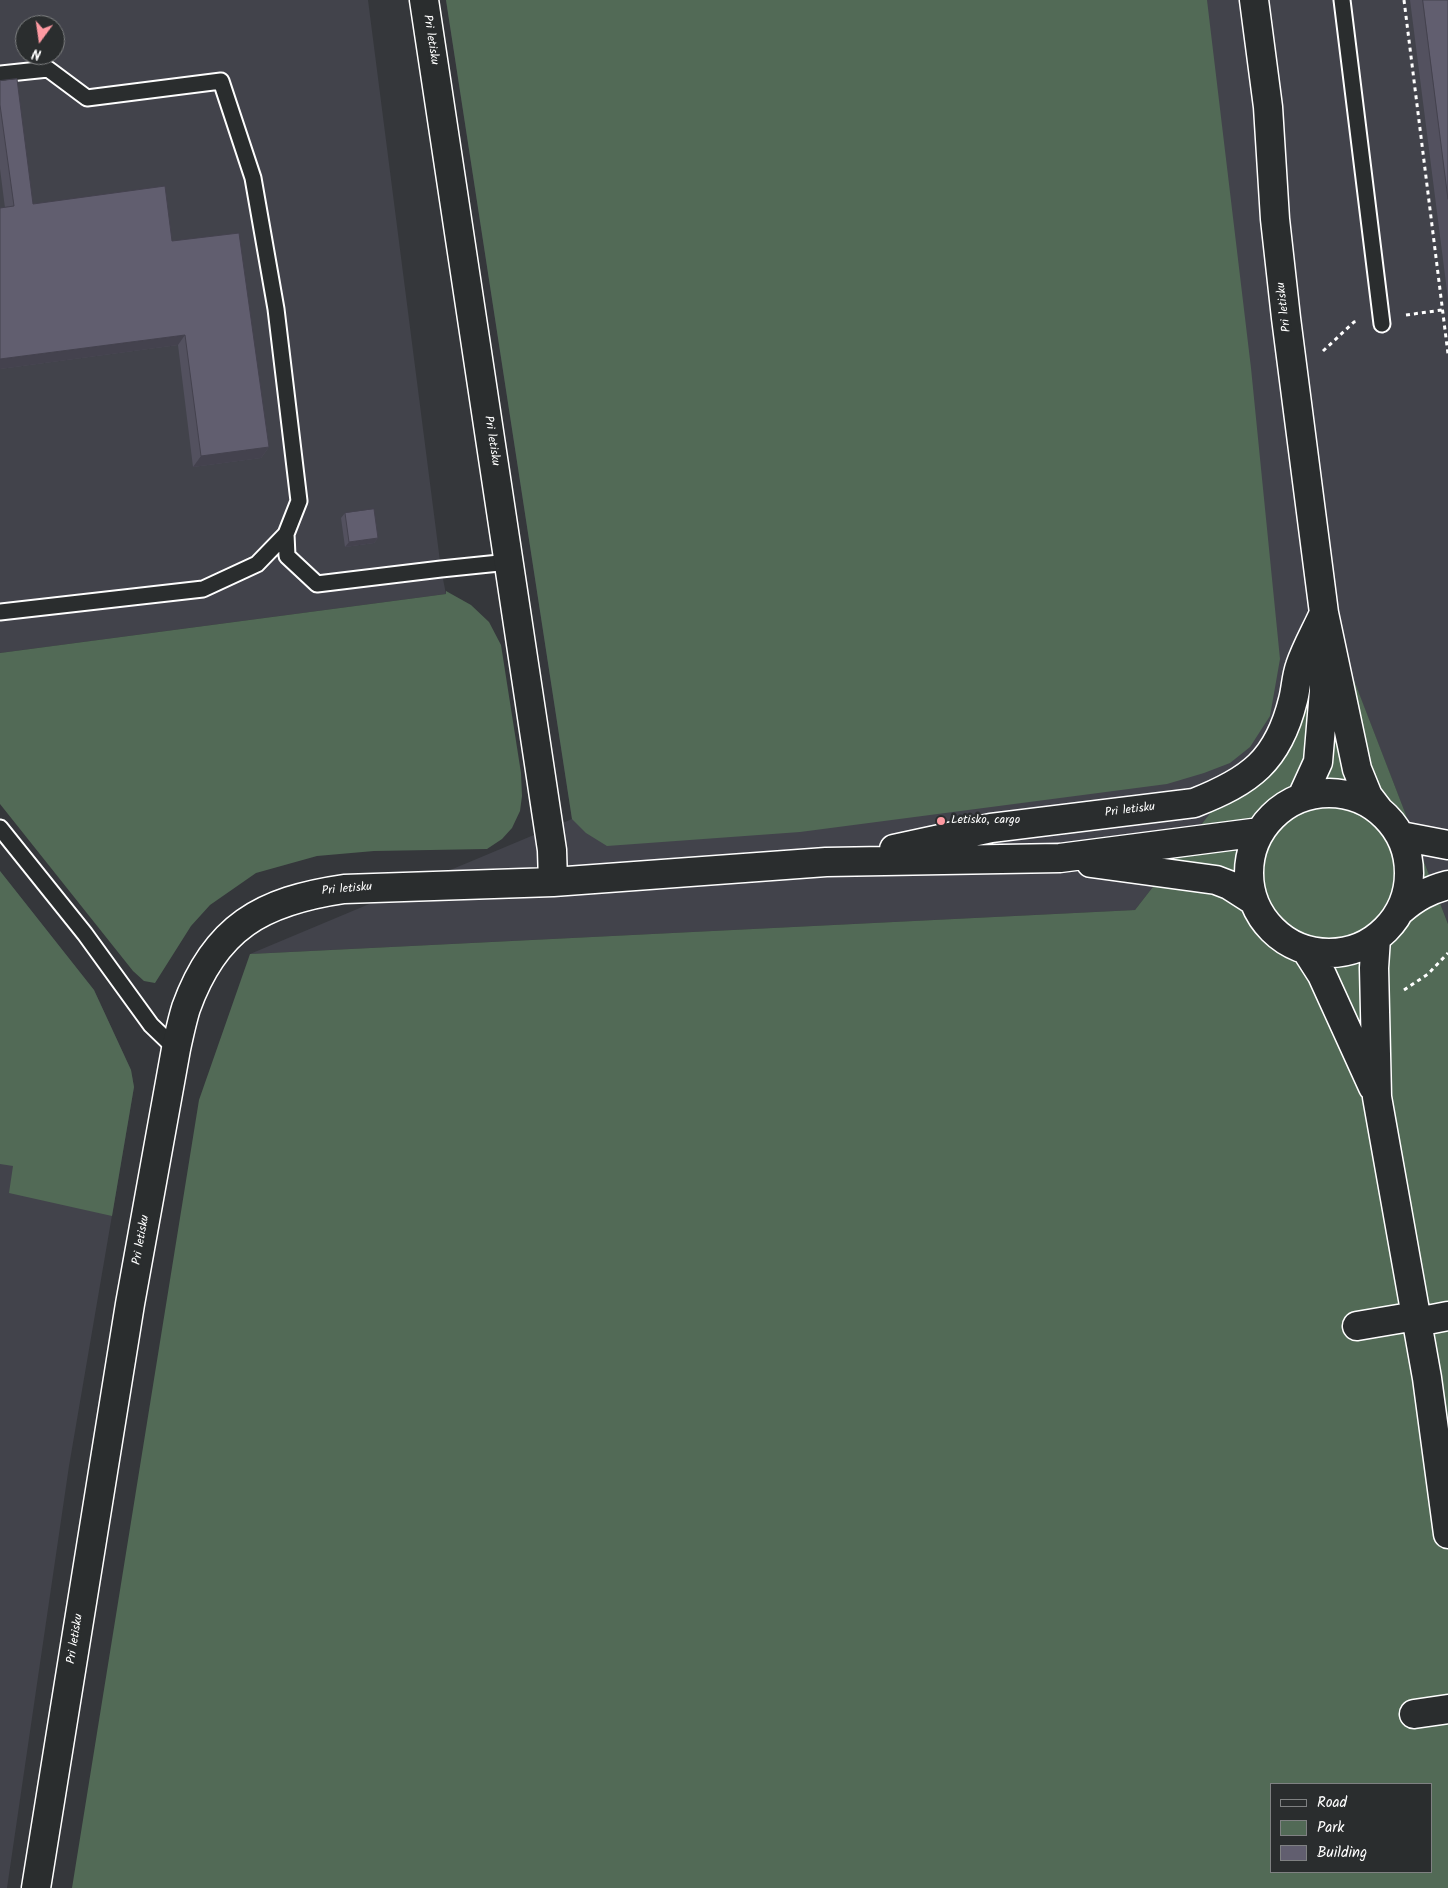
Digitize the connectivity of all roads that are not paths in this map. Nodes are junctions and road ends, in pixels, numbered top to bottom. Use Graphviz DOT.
graph roads {
  1 [pos="424,0"];
  2 [pos="1254,0"];
  3 [pos="1342,0"];
  4 [pos="0,74"];
  5 [pos="1382,324"];
  6 [pos="286,534"];
  7 [pos="509,562"];
  8 [pos="0,612"];
  9 [pos="1324,613"];
  10 [pos="1302,797"];
  11 [pos="1378,809"];
  12 [pos="0,828"];
  13 [pos="1260,832"];
  14 [pos="1400,836"];
  15 [pos="1448,845"];
  16 [pos="1060,858"];
  17 [pos="826,862"];
  18 [pos="553,882"];
  19 [pos="1448,885"];
  20 [pos="1254,901"];
  21 [pos="1401,910"];
  22 [pos="1376,938"];
  23 [pos="1306,950"];
  24 [pos="176,1049"];
  25 [pos="1378,1097"];
  26 [pos="1448,1316"];
  27 [pos="1417,1319"];
  28 [pos="1357,1326"];
  29 [pos="1448,1534"];
  30 [pos="1448,1709"];
  31 [pos="1414,1714"];
  32 [pos="36,1888"];
  1 -- 7 [label="street, Pri letisku"];
  2 -- 9 [label="street, Pri letisku"];
  3 -- 5 [label="lane"];
  4 -- 6 [label="lane"];
  6 -- 7 [label="lane"];
  6 -- 8 [label="lane"];
  7 -- 18 [label="street, Pri letisku"];
  9 -- 10 [label="street, Pri letisku"];
  9 -- 11 [label="street, Pri letisku"];
  9 -- 17 [label="street, Pri letisku"];
  10 -- 11 [label="street, Pri letisku"];
  10 -- 13 [label="street, Pri letisku"];
  11 -- 14 [label="street, Pri letisku"];
  12 -- 24 [label="lane"];
  13 -- 16 [label="street, Pri letisku"];
  13 -- 20 [label="street, Pri letisku"];
  14 -- 15 [label="street"];
  14 -- 21 [label="street, Pri letisku"];
  16 -- 17 [label="street, Pri letisku"];
  16 -- 20 [label="street, Pri letisku"];
  17 -- 18 [label="street, Pri letisku"];
  18 -- 24 [label="street, Pri letisku"];
  19 -- 21 [label="street, Pri letisku"];
  20 -- 23 [label="street, Pri letisku"];
  21 -- 22 [label="street, Pri letisku"];
  22 -- 23 [label="street, Pri letisku"];
  22 -- 25 [label="street"];
  23 -- 25 [label="street, Pri letisku"];
  24 -- 32 [label="street, Pri letisku"];
  25 -- 27 [label="street"];
  26 -- 27 [label="street"];
  27 -- 28 [label="street"];
  27 -- 29 [label="street"];
  30 -- 31 [label="street"];
}
